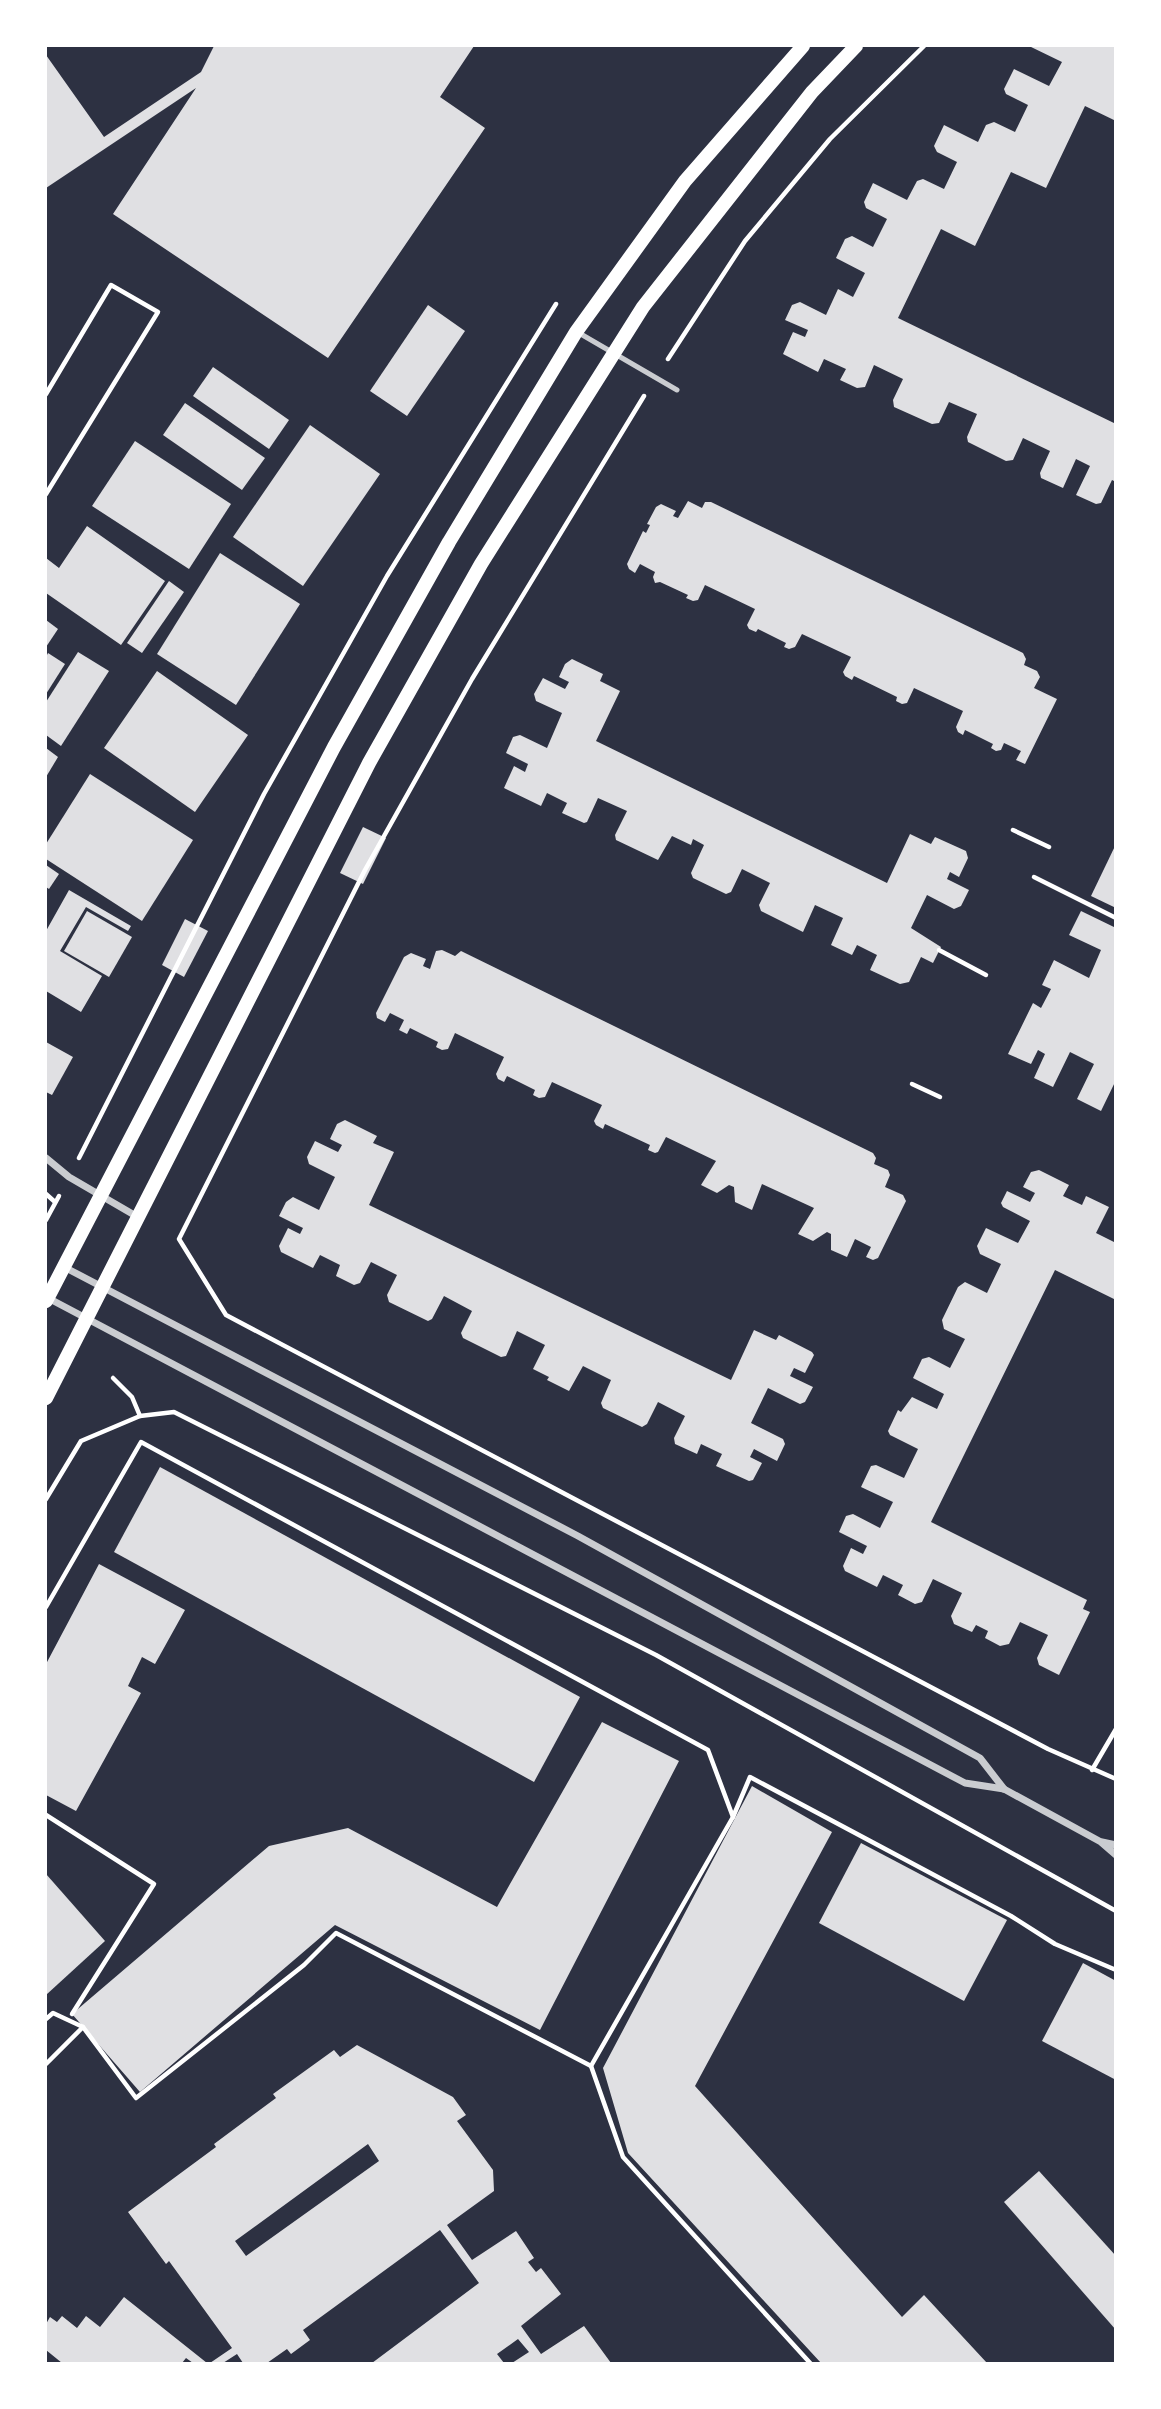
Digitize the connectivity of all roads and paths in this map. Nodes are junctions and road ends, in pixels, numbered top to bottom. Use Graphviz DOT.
graph roads {
  1 [pos="803,46"];
  2 [pos="856,46"];
  3 [pos="924,46"];
  4 [pos="556,304"];
  5 [pos="576,332"];
  6 [pos="614,354"];
  7 [pos="655,378"];
  8 [pos="677,390"];
  9 [pos="46,394"];
  10 [pos="46,494"];
  11 [pos="1013,830"];
  12 [pos="1049,847"];
  13 [pos="1034,877"];
  14 [pos="1115,918"];
  15 [pos="939,950"];
  16 [pos="986,975"];
  17 [pos="912,1084"];
  18 [pos="940,1097"];
  19 [pos="46,1158"];
  20 [pos="69,1177"];
  21 [pos="46,1194"];
  22 [pos="99,1196"];
  23 [pos="55,1202"];
  24 [pos="136,1216"];
  25 [pos="46,1220"];
  26 [pos="64,1268"];
  27 [pos="104,1288"];
  28 [pos="46,1299"];
  29 [pos="87,1319"];
  30 [pos="113,1378"];
  31 [pos="46,1398"];
  32 [pos="141,1416"];
  33 [pos="46,1499"];
  34 [pos="46,1607"];
  35 [pos="1115,1729"];
  36 [pos="1092,1770"];
  37 [pos="1115,1780"];
  38 [pos="1003,1789"];
  39 [pos="46,1815"];
  40 [pos="733,1817"];
  41 [pos="1101,1842"];
  42 [pos="1115,1845"];
  43 [pos="1115,1855"];
  44 [pos="1115,1911"];
  45 [pos="1115,1970"];
  46 [pos="72,2014"];
  47 [pos="46,2019"];
  48 [pos="83,2027"];
  49 [pos="46,2064"];
  50 [pos="591,2066"];
  51 [pos="811,2364"];
  1 -- 5 [label="main road"];
  2 -- 6 [label="main road"];
  3 -- 7 [label="path"];
  4 -- 20 [label="path"];
  5 -- 6 [label="lane"];
  5 -- 22 [label="main road"];
  6 -- 7 [label="lane"];
  6 -- 24 [label="main road"];
  7 -- 8 [label="lane"];
  7 -- 36 [label="path"];
  9 -- 10 [label="path"];
  11 -- 12 [label="path"];
  13 -- 14 [label="path"];
  15 -- 16 [label="path"];
  17 -- 18 [label="path"];
  19 -- 20 [label="street"];
  20 -- 22 [label="street"];
  20 -- 23 [label="path"];
  21 -- 23 [label="path"];
  22 -- 24 [label="street"];
  22 -- 26 [label="main road"];
  23 -- 25 [label="path"];
  24 -- 27 [label="main road"];
  26 -- 27 [label="street"];
  26 -- 28 [label="main road"];
  27 -- 29 [label="main road"];
  27 -- 38 [label="street"];
  28 -- 29 [label="street"];
  29 -- 31 [label="main road"];
  29 -- 38 [label="street"];
  30 -- 32 [label="path"];
  32 -- 33 [label="path"];
  32 -- 44 [label="path"];
  34 -- 40 [label="path"];
  35 -- 36 [label="path"];
  36 -- 37 [label="path"];
  38 -- 41 [label="street"];
  39 -- 46 [label="path"];
  40 -- 45 [label="path"];
  40 -- 50 [label="path"];
  41 -- 42 [label="street"];
  41 -- 43 [label="street"];
  47 -- 48 [label="path"];
  48 -- 49 [label="path"];
  48 -- 50 [label="path"];
  50 -- 51 [label="path"];
}
